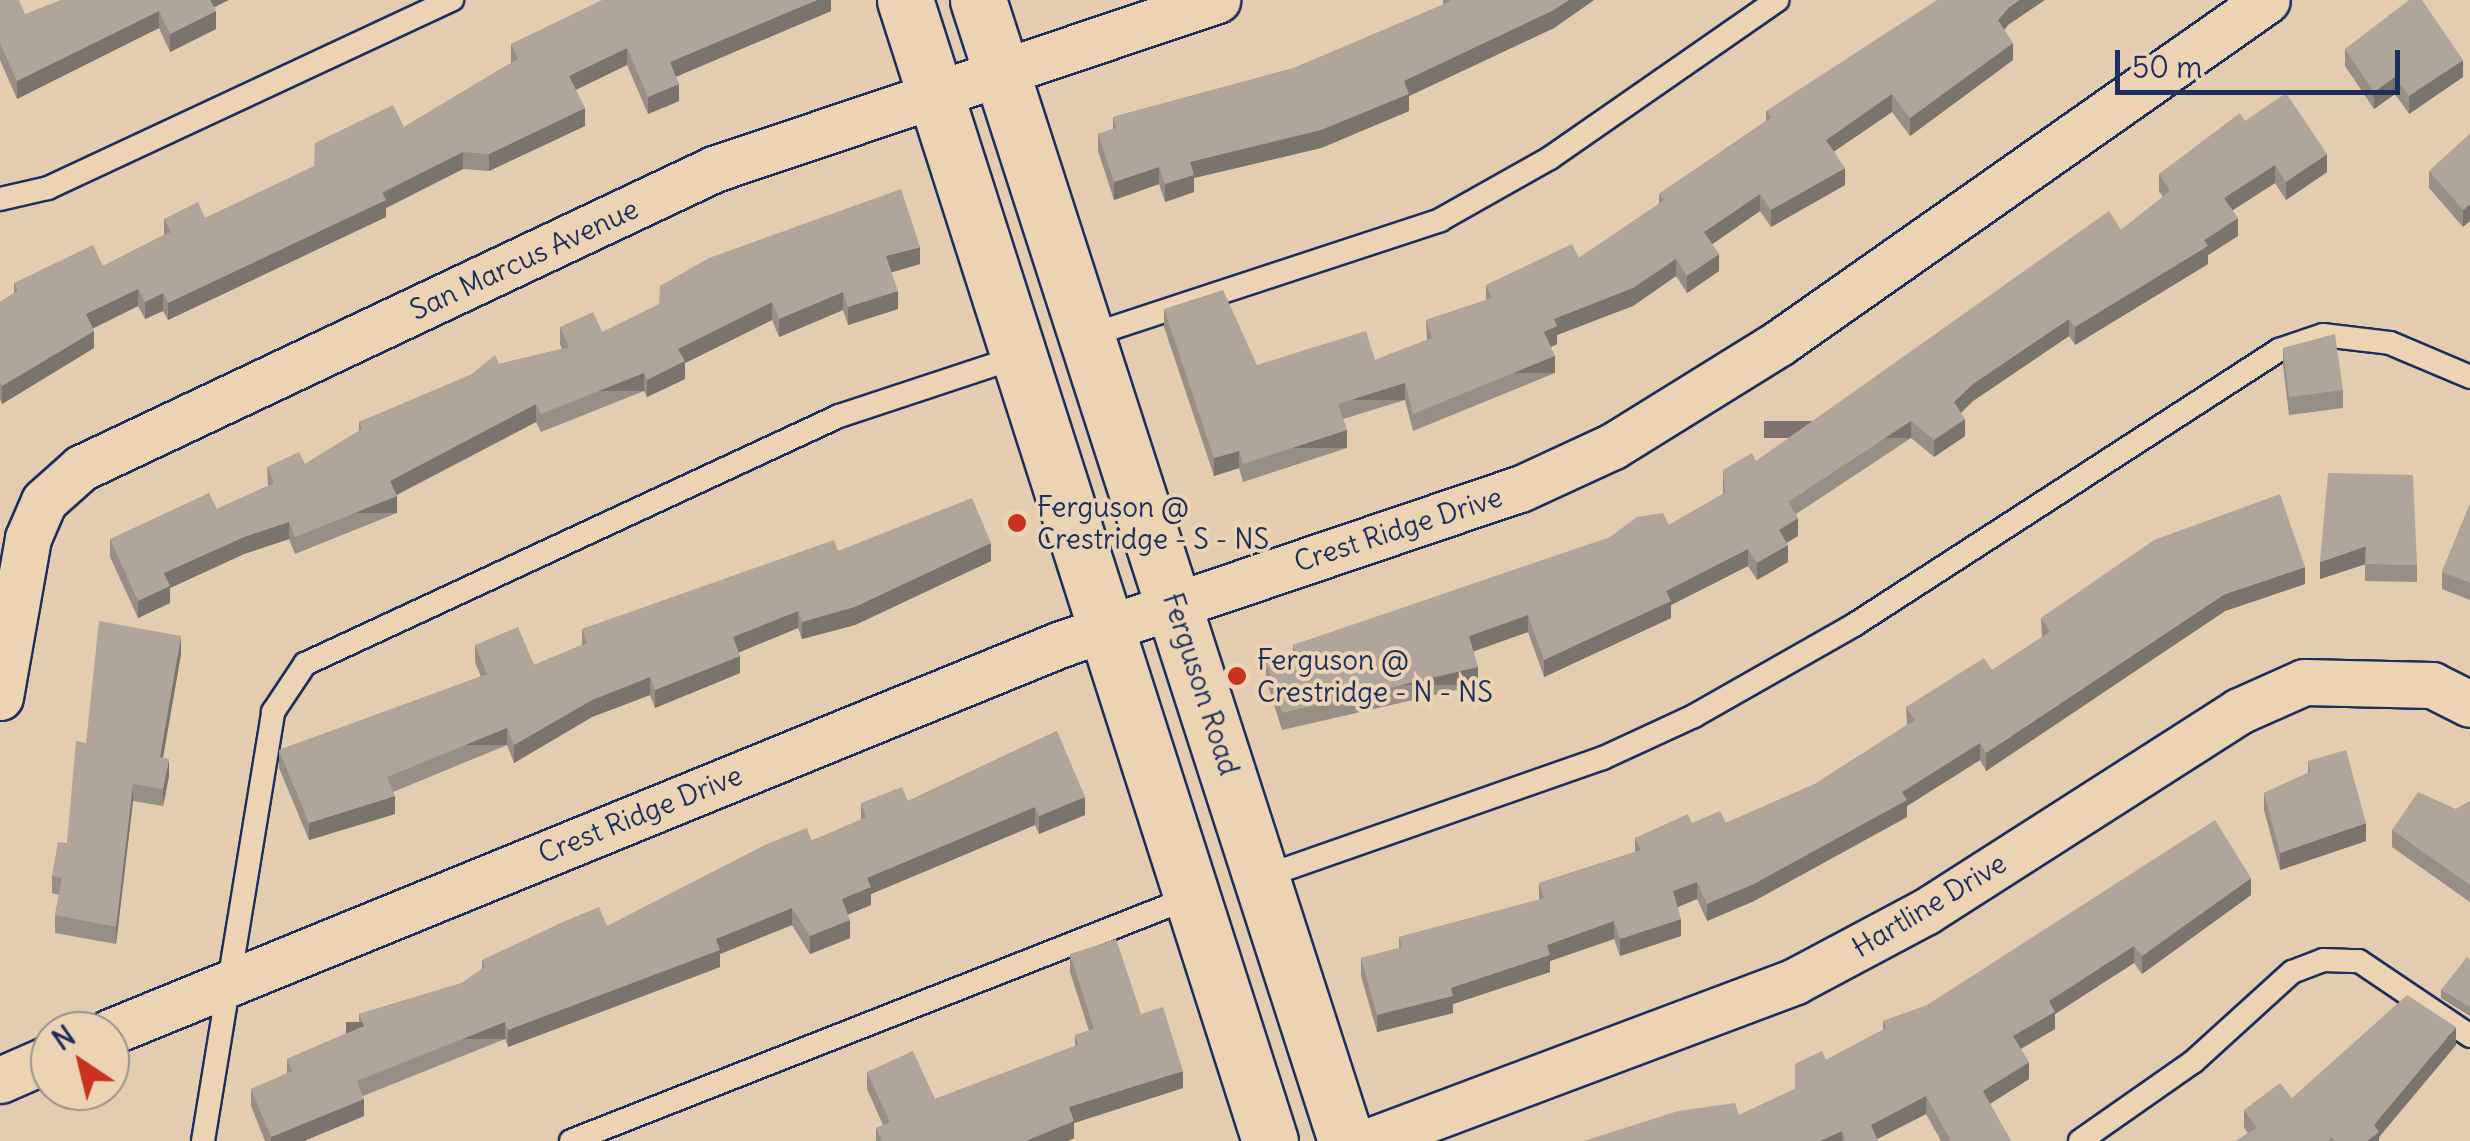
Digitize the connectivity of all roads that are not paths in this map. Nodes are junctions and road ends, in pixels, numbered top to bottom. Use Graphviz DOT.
graph roads {
  1 [pos="452,0"];
  2 [pos="905,0"];
  3 [pos="978,0"];
  4 [pos="1218,0"];
  5 [pos="1777,0"];
  6 [pos="2267,0"];
  7 [pos="1001,70"];
  8 [pos="935,92"];
  9 [pos="0,199"];
  10 [pos="1088,336"];
  11 [pos="1020,356"];
  12 [pos="2470,377"];
  13 [pos="1174,602"];
  14 [pos="1109,626"];
  15 [pos="0,697"];
  16 [pos="2470,704"];
  17 [pos="1262,876"];
  18 [pos="1192,896"];
  19 [pos="232,979"];
  20 [pos="130,1023"];
  21 [pos="2470,1036"];
  22 [pos="30,1067"];
  23 [pos="0,1080"];
  24 [pos="202,1141"];
  25 [pos="571,1141"];
  26 [pos="1270,1141"];
  27 [pos="1346,1141"];
  28 [pos="1370,1141"];
  29 [pos="2080,1141"];
  1 -- 9 [label="lane"];
  2 -- 8 [label="main road"];
  3 -- 7 [label="main road, Ferguson Road"];
  4 -- 7 [label="street, San Marcus Avenue"];
  5 -- 10 [label="lane"];
  6 -- 13 [label="street, Crest Ridge Drive"];
  7 -- 8 [label="street, San Marcus Avenue"];
  7 -- 10 [label="main road, Ferguson Road"];
  8 -- 11 [label="main road"];
  8 -- 15 [label="street, San Marcus Avenue"];
  10 -- 13 [label="main road, Ferguson Road"];
  11 -- 14 [label="main road"];
  11 -- 19 [label="lane"];
  12 -- 17 [label="lane"];
  13 -- 14 [label="street, Crest Ridge Drive"];
  13 -- 17 [label="main road, Ferguson Road"];
  14 -- 18 [label="main road"];
  14 -- 19 [label="street, Crest Ridge Drive"];
  16 -- 28 [label="street, Hartline Drive"];
  17 -- 27 [label="main road, Ferguson Road"];
  18 -- 25 [label="lane"];
  18 -- 26 [label="main road"];
  19 -- 20 [label="street, Crest Ridge Drive"];
  19 -- 24 [label="lane"];
  21 -- 29 [label="lane"];
  22 -- 23 [label="street"];
}
